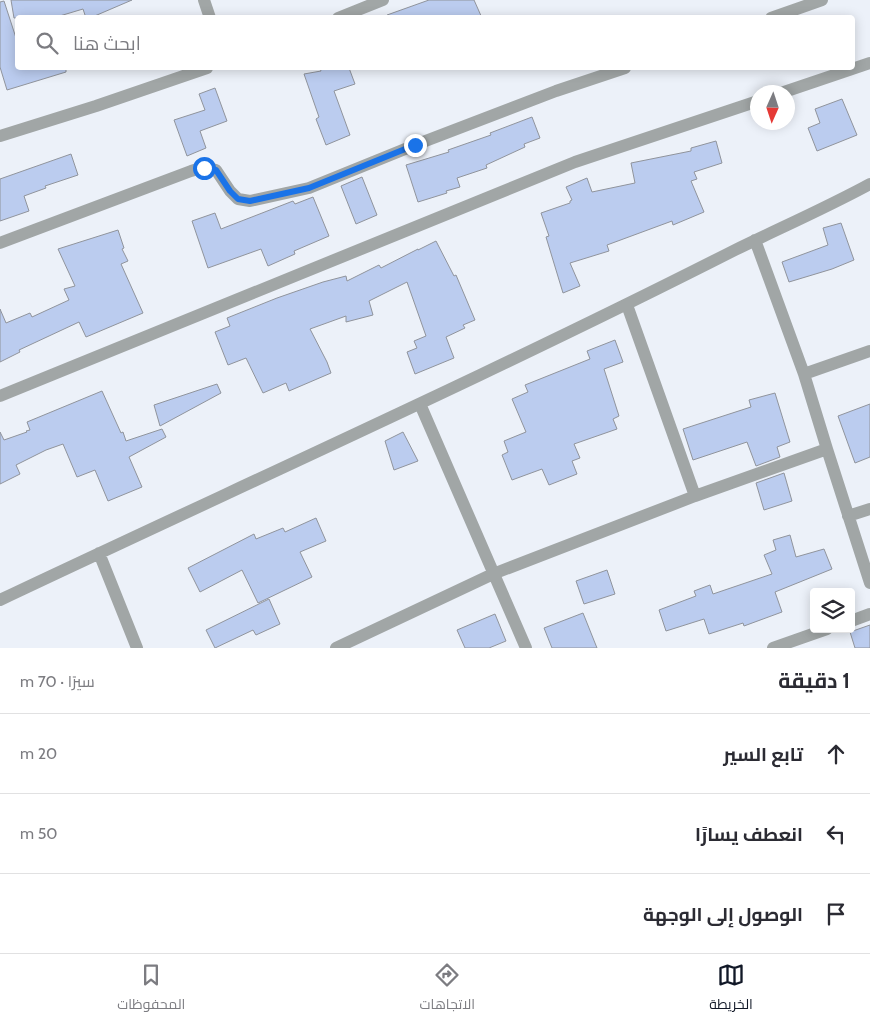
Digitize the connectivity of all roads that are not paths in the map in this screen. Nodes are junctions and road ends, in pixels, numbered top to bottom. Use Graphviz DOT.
graph roads {
  1 [pos="204,0"];
  2 [pos="383,0"];
  3 [pos="822,0"];
  4 [pos="804,12"];
  5 [pos="209,15"];
  6 [pos="346,15"];
  7 [pos="788,15"];
  8 [pos="870,63"];
  9 [pos="855,66"];
  10 [pos="201,70"];
  11 [pos="619,70"];
  12 [pos="838,70"];
  13 [pos="824,73"];
  14 [pos="795,87"];
  15 [pos="750,104"];
  16 [pos="0,136"];
  17 [pos="870,184"];
  18 [pos="755,240"];
  19 [pos="0,243"];
  20 [pos="627,305"];
  21 [pos="870,351"];
  22 [pos="804,374"];
  23 [pos="0,396"];
  24 [pos="420,404"];
  25 [pos="827,449"];
  26 [pos="696,496"];
  27 [pos="870,509"];
  28 [pos="848,516"];
  29 [pos="99,553"];
  30 [pos="493,574"];
  31 [pos="870,583"];
  32 [pos="0,600"];
  33 [pos="870,614"];
  34 [pos="855,620"];
  35 [pos="816,633"];
  36 [pos="137,648"];
  37 [pos="336,648"];
  38 [pos="526,648"];
  39 [pos="773,648"];
  1 -- 5 [label="street"];
  2 -- 6 [label="street"];
  3 -- 4 [label="street"];
  4 -- 7 [label="street"];
  8 -- 9 [label="street"];
  10 -- 16 [label="street"];
  11 -- 19 [label="street"];
  12 -- 13 [label="street"];
  13 -- 14 [label="street"];
  15 -- 23 [label="street"];
  17 -- 18 [label="street"];
  18 -- 20 [label="street"];
  18 -- 22 [label="street"];
  20 -- 24 [label="street"];
  20 -- 26 [label="street"];
  21 -- 22 [label="street"];
  22 -- 25 [label="street"];
  24 -- 29 [label="street"];
  24 -- 30 [label="street"];
  25 -- 26 [label="street"];
  25 -- 28 [label="street"];
  26 -- 30 [label="street"];
  27 -- 28 [label="street"];
  28 -- 31 [label="street"];
  29 -- 32 [label="street"];
  29 -- 36 [label="street"];
  30 -- 37 [label="street"];
  30 -- 38 [label="street"];
  33 -- 34 [label="street"];
  35 -- 39 [label="street"];
}
